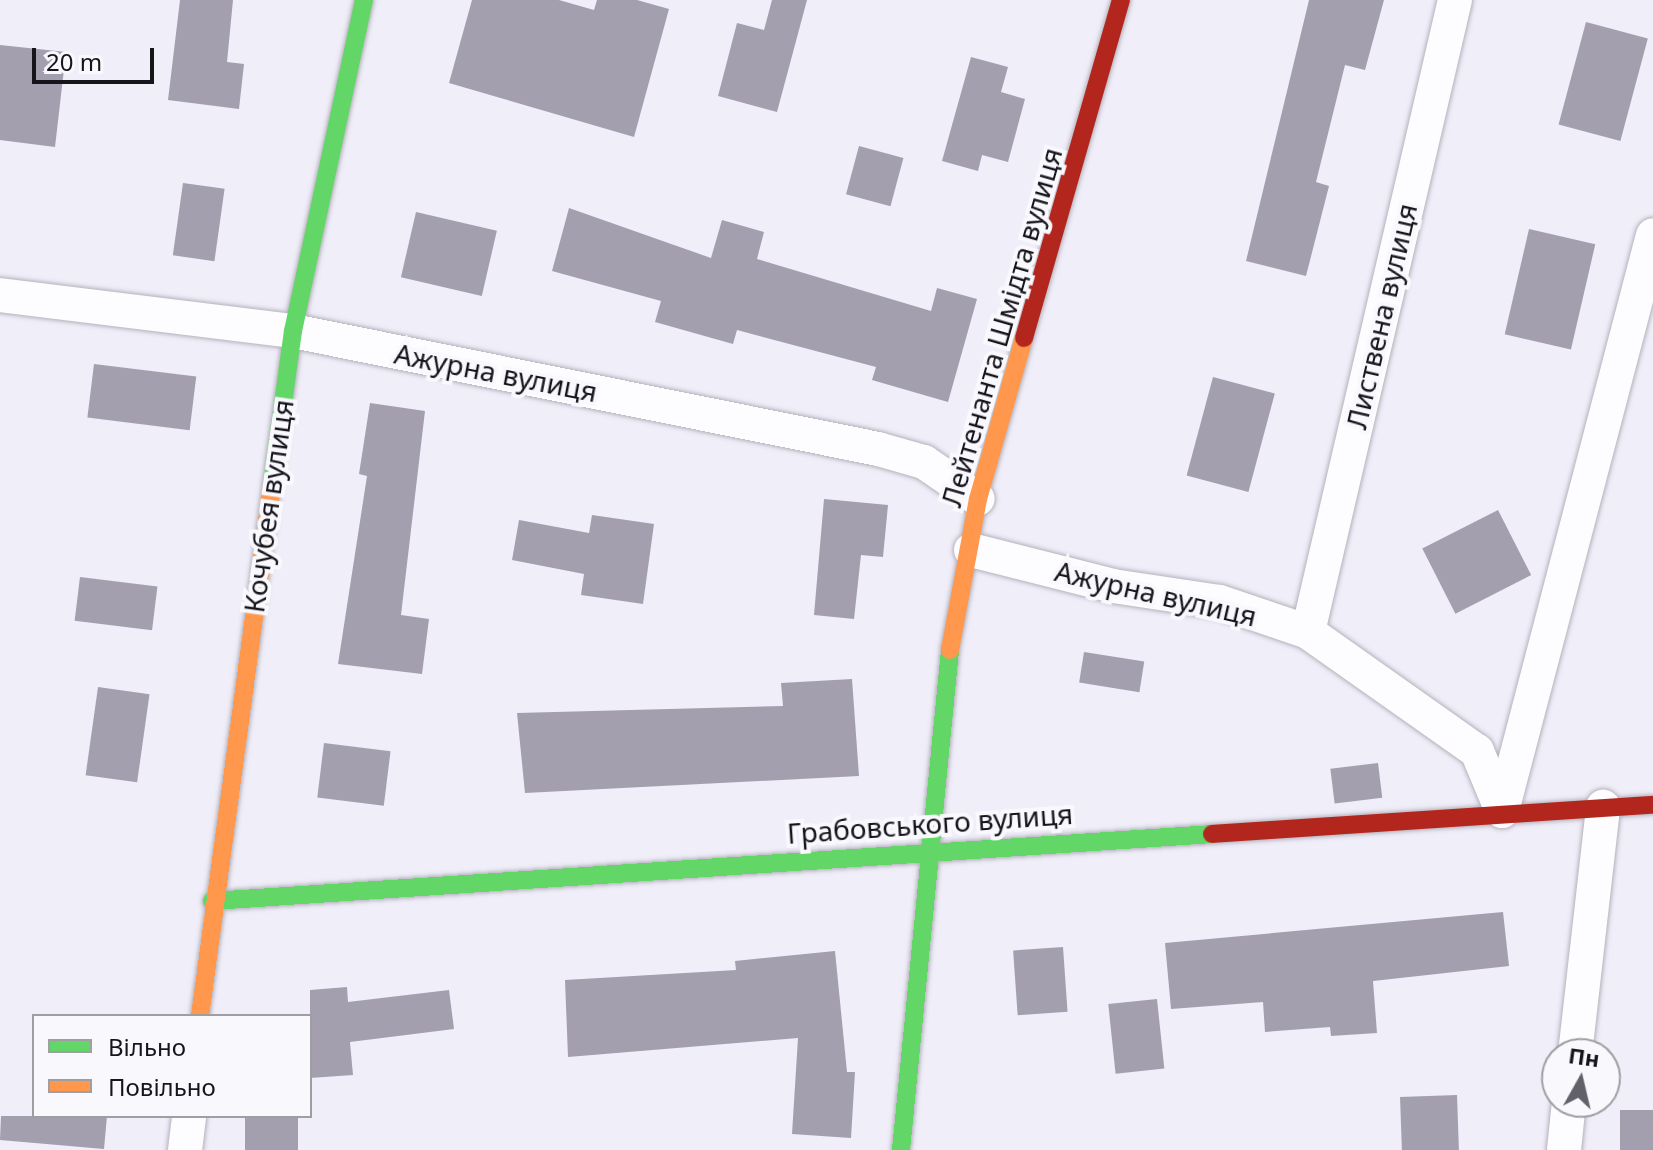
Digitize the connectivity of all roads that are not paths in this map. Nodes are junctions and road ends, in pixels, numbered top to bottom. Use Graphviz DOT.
graph roads {
  1 [pos="364,0"];
  2 [pos="1121,0"];
  3 [pos="1455,0"];
  4 [pos="1653,235"];
  5 [pos="0,295"];
  6 [pos="293,331"];
  7 [pos="978,499"];
  8 [pos="971,550"];
  9 [pos="1308,632"];
  10 [pos="1653,805"];
  11 [pos="1603,807"];
  12 [pos="1502,811"];
  13 [pos="929,852"];
  14 [pos="212,901"];
  15 [pos="200,1014"];
  16 [pos="1577,1038"];
  17 [pos="189,1118"];
  18 [pos="1567,1118"];
  19 [pos="185,1150"];
  20 [pos="901,1150"];
  21 [pos="1564,1150"];
  1 -- 6 [label="street, Кочубея вулиця"];
  2 -- 7 [label="street, Лейтенанта Шмідта вулиця"];
  3 -- 9 [label="street, Листвена вулиця"];
  4 -- 12 [label="street"];
  5 -- 6 [label="street, Ажурна вулиця"];
  6 -- 7 [label="street, Ажурна вулиця"];
  6 -- 14 [label="street, Кочубея вулиця"];
  7 -- 8 [label="street, Лейтенанта Шмідта вулиця"];
  8 -- 9 [label="street, Ажурна вулиця"];
  8 -- 13 [label="street, Лейтенанта Шмідта вулиця"];
  9 -- 12 [label="street, Ажурна вулиця"];
  10 -- 11 [label="street, Грабовського вулиця"];
  11 -- 12 [label="street, Грабовського вулиця"];
  11 -- 16 [label="street"];
  12 -- 13 [label="street, Грабовського вулиця"];
  13 -- 14 [label="street, Грабовського вулиця"];
  13 -- 20 [label="street, Лейтенанта Шмідта вулиця"];
  14 -- 15 [label="street, Кочубея вулиця"];
  17 -- 19 [label="street"];
  18 -- 21 [label="street"];
}
